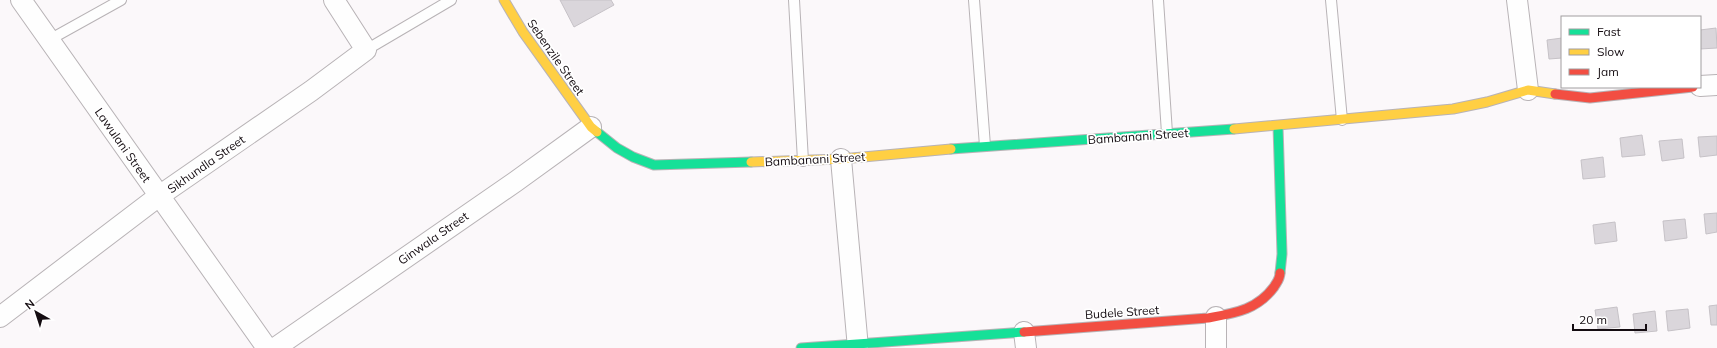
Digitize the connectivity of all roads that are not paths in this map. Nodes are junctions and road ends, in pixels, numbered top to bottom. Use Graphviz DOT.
graph roads {
  1 [pos="21,0"];
  2 [pos="121,0"];
  3 [pos="334,0"];
  4 [pos="451,0"];
  5 [pos="504,0"];
  6 [pos="794,0"];
  7 [pos="974,0"];
  8 [pos="1158,0"];
  9 [pos="1331,0"];
  10 [pos="1517,0"];
  11 [pos="49,40"];
  12 [pos="366,50"];
  13 [pos="1717,85"];
  14 [pos="1701,86"];
  15 [pos="1684,88"];
  16 [pos="1528,90"];
  17 [pos="1342,120"];
  18 [pos="1278,126"];
  19 [pos="590,127"];
  20 [pos="1167,133"];
  21 [pos="985,146"];
  22 [pos="841,159"];
  23 [pos="803,161"];
  24 [pos="159,196"];
  25 [pos="0,317"];
  26 [pos="1216,317"];
  27 [pos="1025,340"];
  28 [pos="857,346"];
  29 [pos="267,348"];
  30 [pos="275,348"];
  31 [pos="801,348"];
  32 [pos="1216,348"];
  1 -- 11 [label="street, Lawulani Street"];
  2 -- 11 [label="lane"];
  3 -- 12 [label="street"];
  4 -- 12 [label="lane"];
  5 -- 19 [label="street, Sebenzile Street"];
  6 -- 23 [label="lane"];
  7 -- 21 [label="lane"];
  8 -- 20 [label="lane"];
  9 -- 17 [label="lane"];
  10 -- 16 [label="street"];
  11 -- 24 [label="street, Lawulani Street"];
  12 -- 24 [label="street, Sikhundla Street"];
  13 -- 14 [label="street"];
  15 -- 16 [label="street, Bambanani Street"];
  16 -- 17 [label="street, Bambanani Street"];
  17 -- 18 [label="street, Bambanani Street"];
  18 -- 20 [label="street, Bambanani Street"];
  18 -- 26 [label="street, Budele Street"];
  19 -- 23 [label="street, Bambanani Street"];
  19 -- 30 [label="street, Ginwala Street"];
  20 -- 21 [label="street, Bambanani Street"];
  21 -- 22 [label="street, Bambanani Street"];
  22 -- 23 [label="street, Bambanani Street"];
  22 -- 28 [label="street"];
  24 -- 25 [label="street, Sikhundla Street"];
  24 -- 29 [label="street, Lawulani Street"];
  26 -- 27 [label="street, Budele Street"];
  26 -- 32 [label="street"];
  27 -- 28 [label="street, Budele Street"];
  28 -- 31 [label="street, Budele Street"];
}
